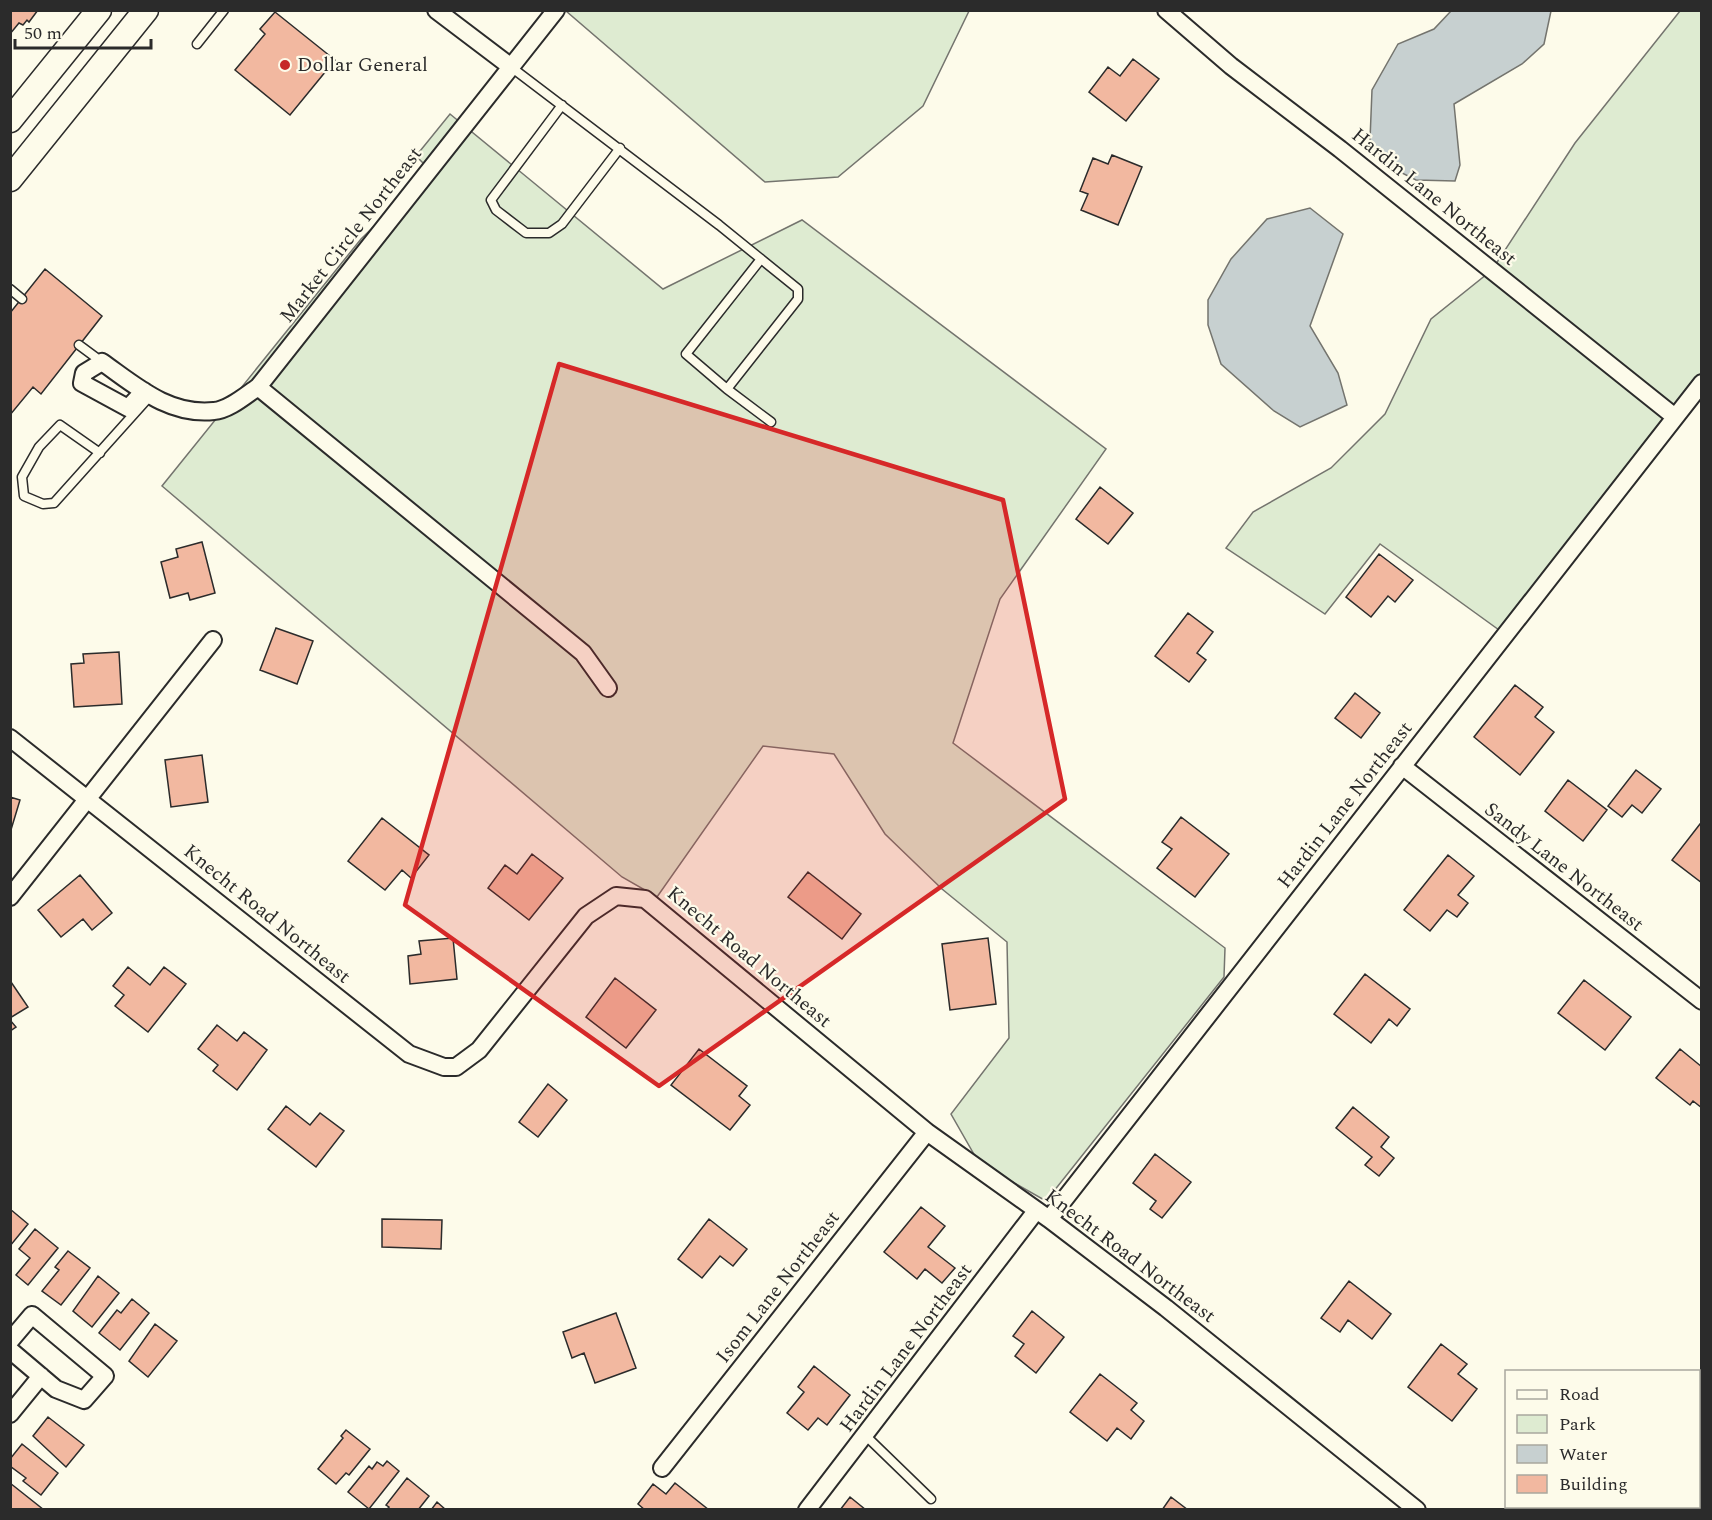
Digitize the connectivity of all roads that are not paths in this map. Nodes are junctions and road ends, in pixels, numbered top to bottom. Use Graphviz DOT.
graph roads {
  1 [pos="99,10"];
  2 [pos="146,10"];
  3 [pos="224,10"];
  4 [pos="436,10"];
  5 [pos="556,10"];
  6 [pos="1166,10"];
  7 [pos="196,44"];
  8 [pos="510,66"];
  9 [pos="562,105"];
  10 [pos="10,120"];
  11 [pos="620,148"];
  12 [pos="10,179"];
  13 [pos="761,258"];
  14 [pos="10,289"];
  15 [pos="22,298"];
  16 [pos="79,345"];
  17 [pos="102,362"];
  18 [pos="1701,382"];
  19 [pos="258,387"];
  20 [pos="727,389"];
  21 [pos="147,394"];
  22 [pos="1675,417"];
  23 [pos="771,422"];
  24 [pos="100,453"];
  25 [pos="213,640"];
  26 [pos="608,688"];
  27 [pos="10,738"];
  28 [pos="1402,766"];
  29 [pos="88,798"];
  30 [pos="10,897"];
  31 [pos="1701,1001"];
  32 [pos="927,1132"];
  33 [pos="1043,1215"];
  34 [pos="10,1341"];
  35 [pos="10,1350"];
  36 [pos="41,1376"];
  37 [pos="10,1414"];
  38 [pos="866,1436"];
  39 [pos="662,1468"];
  40 [pos="931,1499"];
  41 [pos="807,1509"];
  42 [pos="1417,1509"];
  1 -- 10 [label="street"];
  2 -- 12 [label="street"];
  3 -- 7 [label="lane"];
  4 -- 8 [label="street"];
  5 -- 8 [label="street, Market Circle Northeast"];
  6 -- 22 [label="street, Hardin Lane Northeast"];
  8 -- 9 [label="lane"];
  8 -- 19 [label="street, Market Circle Northeast"];
  9 -- 11 [label="lane"];
  9 -- 11 [label="lane"];
  11 -- 13 [label="lane"];
  13 -- 20 [label="lane"];
  13 -- 20 [label="lane"];
  14 -- 15 [label="lane"];
  16 -- 17 [label="lane"];
  17 -- 21 [label="street, Market Circle Northeast"];
  17 -- 21 [label="street"];
  18 -- 22 [label="street, Hardin Lane Northeast"];
  19 -- 21 [label="street, Market Circle Northeast"];
  19 -- 26 [label="street"];
  20 -- 23 [label="lane"];
  21 -- 24 [label="lane"];
  22 -- 28 [label="street, Hardin Lane Northeast"];
  24 -- 24 [label="lane"];
  25 -- 29 [label="street"];
  27 -- 29 [label="street, Knecht Road Northeast"];
  28 -- 31 [label="street, Sandy Lane Northeast"];
  28 -- 33 [label="street, Hardin Lane Northeast"];
  29 -- 30 [label="street"];
  29 -- 32 [label="street, Knecht Road Northeast"];
  32 -- 33 [label="street, Knecht Road Northeast"];
  32 -- 39 [label="street, Isom Lane Northeast"];
  33 -- 38 [label="street, Hardin Lane Northeast"];
  33 -- 42 [label="street, Knecht Road Northeast"];
  34 -- 36 [label="street"];
  35 -- 36 [label="street"];
  36 -- 37 [label="street"];
  38 -- 40 [label="lane"];
  38 -- 41 [label="street, Hardin Lane Northeast"];
}
